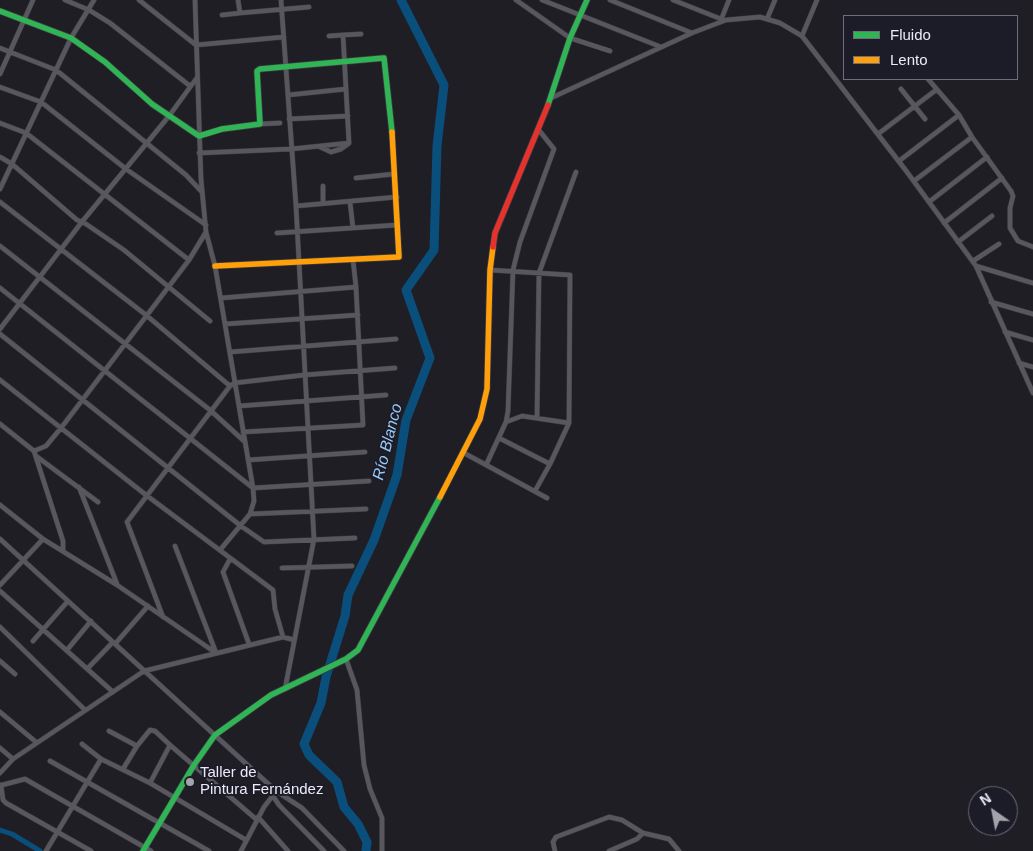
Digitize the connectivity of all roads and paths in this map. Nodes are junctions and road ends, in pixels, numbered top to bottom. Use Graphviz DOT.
graph roads {
  1 [pos="33,0"];
  2 [pos="66,0"];
  3 [pos="94,0"];
  4 [pos="139,0"];
  5 [pos="195,0"];
  6 [pos="238,0"];
  7 [pos="282,0"];
  8 [pos="516,0"];
  9 [pos="542,0"];
  10 [pos="587,0"];
  11 [pos="610,0"];
  12 [pos="673,0"];
  13 [pos="728,0"];
  14 [pos="775,0"];
  15 [pos="817,0"];
  16 [pos="308,7"];
  17 [pos="89,10"];
  18 [pos="282,10"];
  19 [pos="0,11"];
  20 [pos="240,13"];
  21 [pos="222,15"];
  22 [pos="580,16"];
  23 [pos="767,19"];
  24 [pos="24,21"];
  25 [pos="721,21"];
  26 [pos="692,33"];
  27 [pos="361,34"];
  28 [pos="343,35"];
  29 [pos="330,36"];
  30 [pos="802,36"];
  31 [pos="284,37"];
  32 [pos="71,38"];
  33 [pos="570,38"];
  34 [pos="196,46"];
  35 [pos="661,47"];
  36 [pos="0,48"];
  37 [pos="610,51"];
  38 [pos="9,53"];
  39 [pos="344,62"];
  40 [pos="286,66"];
  41 [pos="56,70"];
  42 [pos="0,74"];
  43 [pos="196,79"];
  44 [pos="929,80"];
  45 [pos="190,86"];
  46 [pos="0,88"];
  47 [pos="346,89"];
  48 [pos="901,89"];
  49 [pos="936,90"];
  50 [pos="288,95"];
  51 [pos="551,98"];
  52 [pos="41,102"];
  53 [pos="914,106"];
  54 [pos="169,116"];
  55 [pos="348,116"];
  56 [pos="959,116"];
  57 [pos="289,119"];
  58 [pos="925,120"];
  59 [pos="0,123"];
  60 [pos="280,123"];
  61 [pos="260,124"];
  62 [pos="538,129"];
  63 [pos="26,133"];
  64 [pos="878,134"];
  65 [pos="200,136"];
  66 [pos="972,137"];
  67 [pos="146,143"];
  68 [pos="291,149"];
  69 [pos="200,153"];
  70 [pos="0,157"];
  71 [pos="987,157"];
  72 [pos="899,161"];
  73 [pos="12,164"];
  74 [pos="126,169"];
  75 [pos="576,172"];
  76 [pos="394,174"];
  77 [pos="356,178"];
  78 [pos="1002,178"];
  79 [pos="201,179"];
  80 [pos="192,181"];
  81 [pos="914,181"];
  82 [pos="323,186"];
  83 [pos="0,189"];
  84 [pos="201,191"];
  85 [pos="104,195"];
  86 [pos="397,197"];
  87 [pos="0,202"];
  88 [pos="323,202"];
  89 [pos="350,202"];
  90 [pos="929,202"];
  91 [pos="296,206"];
  92 [pos="992,216"];
  93 [pos="81,222"];
  94 [pos="944,223"];
  95 [pos="206,225"];
  96 [pos="397,225"];
  97 [pos="353,228"];
  98 [pos="296,231"];
  99 [pos="206,232"];
  100 [pos="277,233"];
  101 [pos="958,242"];
  102 [pos="999,244"];
  103 [pos="0,246"];
  104 [pos="1033,247"];
  105 [pos="61,248"];
  106 [pos="189,260"];
  107 [pos="353,260"];
  108 [pos="972,261"];
  109 [pos="298,263"];
  110 [pos="215,266"];
  111 [pos="976,266"];
  112 [pos="490,270"];
  113 [pos="513,270"];
  114 [pos="539,273"];
  115 [pos="40,277"];
  116 [pos="1033,283"];
  117 [pos="356,287"];
  118 [pos="0,288"];
  119 [pos="167,288"];
  120 [pos="298,291"];
  121 [pos="221,298"];
  122 [pos="992,302"];
  123 [pos="20,304"];
  124 [pos="358,314"];
  125 [pos="1033,314"];
  126 [pos="146,315"];
  127 [pos="300,318"];
  128 [pos="210,321"];
  129 [pos="225,324"];
  130 [pos="0,329"];
  131 [pos="1005,332"];
  132 [pos="0,334"];
  133 [pos="396,339"];
  134 [pos="1033,340"];
  135 [pos="125,342"];
  136 [pos="359,342"];
  137 [pos="302,345"];
  138 [pos="230,352"];
  139 [pos="1019,363"];
  140 [pos="1033,367"];
  141 [pos="394,368"];
  142 [pos="104,370"];
  143 [pos="360,371"];
  144 [pos="304,375"];
  145 [pos="0,380"];
  146 [pos="232,384"];
  147 [pos="1033,393"];
  148 [pos="386,396"];
  149 [pos="361,398"];
  150 [pos="82,400"];
  151 [pos="306,401"];
  152 [pos="239,406"];
  153 [pos="210,410"];
  154 [pos="537,418"];
  155 [pos="506,422"];
  156 [pos="569,423"];
  157 [pos="0,424"];
  158 [pos="308,427"];
  159 [pos="61,428"];
  160 [pos="243,432"];
  161 [pos="189,438"];
  162 [pos="499,438"];
  163 [pos="244,441"];
  164 [pos="366,452"];
  165 [pos="35,453"];
  166 [pos="464,453"];
  167 [pos="309,455"];
  168 [pos="248,460"];
  169 [pos="487,463"];
  170 [pos="550,464"];
  171 [pos="166,468"];
  172 [pos="369,480"];
  173 [pos="311,484"];
  174 [pos="79,487"];
  175 [pos="253,488"];
  176 [pos="535,491"];
  177 [pos="146,495"];
  178 [pos="547,498"];
  179 [pos="98,502"];
  180 [pos="0,504"];
  181 [pos="366,509"];
  182 [pos="312,512"];
  183 [pos="250,514"];
  184 [pos="240,526"];
  185 [pos="355,538"];
  186 [pos="0,539"];
  187 [pos="43,539"];
  188 [pos="314,539"];
  189 [pos="175,546"];
  190 [pos="220,550"];
  191 [pos="63,551"];
  192 [pos="23,559"];
  193 [pos="230,559"];
  194 [pos="352,566"];
  195 [pos="309,567"];
  196 [pos="282,568"];
  197 [pos="0,585"];
  198 [pos="117,585"];
  199 [pos="0,591"];
  200 [pos="68,601"];
  201 [pos="148,606"];
  202 [pos="163,617"];
  203 [pos="91,621"];
  204 [pos="0,627"];
  205 [pos="42,630"];
  206 [pos="283,637"];
  207 [pos="294,640"];
  208 [pos="33,641"];
  209 [pos="114,643"];
  210 [pos="248,644"];
  211 [pos="67,650"];
  212 [pos="216,652"];
  213 [pos="346,659"];
  214 [pos="0,661"];
  215 [pos="88,668"];
  216 [pos="144,671"];
  217 [pos="15,674"];
  218 [pos="285,689"];
  219 [pos="113,692"];
  220 [pos="85,710"];
  221 [pos="0,712"];
  222 [pos="109,731"];
  223 [pos="215,735"];
  224 [pos="36,742"];
  225 [pos="82,744"];
  226 [pos="170,745"];
  227 [pos="137,746"];
  228 [pos="0,748"];
  229 [pos="13,759"];
  230 [pos="101,759"];
  231 [pos="50,760"];
  232 [pos="194,765"];
  233 [pos="124,769"];
  234 [pos="0,773"];
  235 [pos="87,782"];
  236 [pos="150,783"];
  237 [pos="1,785"];
  238 [pos="275,793"];
  239 [pos="174,797"];
  240 [pos="73,806"];
  241 [pos="257,819"];
  242 [pos="160,822"];
  243 [pos="58,832"];
  244 [pos="643,833"];
  245 [pos="246,840"];
  246 [pos="146,850"];
  247 [pos="46,851"];
  248 [pos="90,851"];
  249 [pos="209,851"];
  250 [pos="241,851"];
  251 [pos="288,851"];
  252 [pos="324,851"];
  253 [pos="344,851"];
  254 [pos="382,851"];
  255 [pos="555,851"];
  256 [pos="609,851"];
  257 [pos="679,851"];
  1 -- 24 [label="street"];
  2 -- 17 [label="street"];
  3 -- 17 [label="street"];
  4 -- 34 [label="street"];
  5 -- 34 [label="street"];
  6 -- 20 [label="street"];
  7 -- 18 [label="street"];
  8 -- 33 [label="street"];
  9 -- 22 [label="street"];
  10 -- 22 [label="street"];
  11 -- 26 [label="street"];
  12 -- 25 [label="street"];
  13 -- 25 [label="street"];
  14 -- 23 [label="street"];
  15 -- 30 [label="street"];
  16 -- 18 [label="street"];
  17 -- 32 [label="street"];
  17 -- 45 [label="street"];
  18 -- 20 [label="street"];
  18 -- 31 [label="street"];
  19 -- 24 [label="street"];
  20 -- 21 [label="street"];
  22 -- 33 [label="street"];
  22 -- 35 [label="street"];
  23 -- 25 [label="street"];
  23 -- 30 [label="street"];
  24 -- 32 [label="street"];
  24 -- 38 [label="street"];
  25 -- 26 [label="street"];
  26 -- 35 [label="street"];
  27 -- 28 [label="street"];
  28 -- 29 [label="street"];
  28 -- 39 [label="street"];
  30 -- 64 [label="street"];
  31 -- 34 [label="street"];
  31 -- 40 [label="street"];
  32 -- 41 [label="street"];
  32 -- 54 [label="street"];
  33 -- 37 [label="street"];
  33 -- 51 [label="street"];
  34 -- 43 [label="street"];
  35 -- 51 [label="street"];
  36 -- 38 [label="street"];
  38 -- 41 [label="street"];
  38 -- 42 [label="street"];
  39 -- 40 [label="street"];
  39 -- 47 [label="street"];
  39 -- 76 [label="street"];
  40 -- 50 [label="street"];
  40 -- 61 [label="street"];
  41 -- 52 [label="street"];
  41 -- 67 [label="street"];
  43 -- 45 [label="street"];
  43 -- 65 [label="street"];
  44 -- 49 [label="street"];
  45 -- 54 [label="street"];
  46 -- 52 [label="street"];
  47 -- 50 [label="street"];
  47 -- 55 [label="street"];
  48 -- 53 [label="street"];
  49 -- 53 [label="street"];
  49 -- 56 [label="street"];
  50 -- 57 [label="street"];
  51 -- 62 [label="street"];
  52 -- 63 [label="street"];
  52 -- 74 [label="street"];
  53 -- 58 [label="street"];
  53 -- 64 [label="street"];
  54 -- 65 [label="street"];
  54 -- 67 [label="street"];
  55 -- 57 [label="street"];
  55 -- 68 [label="street"];
  56 -- 66 [label="street"];
  56 -- 72 [label="street"];
  57 -- 68 [label="street"];
  59 -- 63 [label="street"];
  60 -- 61 [label="street"];
  61 -- 65 [label="street"];
  62 -- 112 [label="street"];
  62 -- 113 [label="street"];
  63 -- 73 [label="street"];
  63 -- 85 [label="street"];
  64 -- 72 [label="street"];
  65 -- 69 [label="street"];
  66 -- 71 [label="street"];
  66 -- 81 [label="street"];
  67 -- 74 [label="street"];
  67 -- 80 [label="street"];
  68 -- 69 [label="street"];
  68 -- 91 [label="street"];
  69 -- 79 [label="street"];
  70 -- 73 [label="street"];
  71 -- 78 [label="street"];
  71 -- 90 [label="street"];
  72 -- 81 [label="street"];
  73 -- 83 [label="street"];
  73 -- 93 [label="street"];
  74 -- 85 [label="street"];
  74 -- 95 [label="street"];
  75 -- 114 [label="street"];
  76 -- 77 [label="street"];
  76 -- 86 [label="street"];
  78 -- 94 [label="street"];
  78 -- 104 [label="street"];
  79 -- 80 [label="street"];
  79 -- 84 [label="street"];
  80 -- 84 [label="street"];
  81 -- 90 [label="street"];
  82 -- 88 [label="street"];
  84 -- 95 [label="street"];
  85 -- 93 [label="street"];
  85 -- 106 [label="street"];
  86 -- 89 [label="street"];
  86 -- 96 [label="street"];
  87 -- 105 [label="street"];
  88 -- 89 [label="street"];
  88 -- 91 [label="street"];
  89 -- 97 [label="street"];
  90 -- 94 [label="street"];
  91 -- 98 [label="street"];
  92 -- 101 [label="street"];
  93 -- 105 [label="street"];
  93 -- 119 [label="street"];
  94 -- 101 [label="street"];
  95 -- 99 [label="street"];
  96 -- 97 [label="street"];
  96 -- 107 [label="street"];
  97 -- 98 [label="street"];
  98 -- 100 [label="street"];
  98 -- 109 [label="street"];
  99 -- 106 [label="street"];
  99 -- 110 [label="street"];
  101 -- 108 [label="street"];
  102 -- 108 [label="street"];
  103 -- 115 [label="street"];
  105 -- 115 [label="street"];
  105 -- 126 [label="street"];
  106 -- 119 [label="street"];
  107 -- 109 [label="street"];
  107 -- 117 [label="street"];
  108 -- 111 [label="street"];
  109 -- 110 [label="street"];
  109 -- 120 [label="street"];
  110 -- 121 [label="street"];
  111 -- 116 [label="street"];
  111 -- 122 [label="street"];
  112 -- 113 [label="street"];
  112 -- 166 [label="street"];
  113 -- 114 [label="street"];
  113 -- 155 [label="street"];
  114 -- 154 [label="street"];
  114 -- 156 [label="street"];
  115 -- 123 [label="street"];
  115 -- 135 [label="street"];
  117 -- 120 [label="street"];
  117 -- 124 [label="street"];
  118 -- 123 [label="street"];
  119 -- 126 [label="street"];
  119 -- 128 [label="street"];
  120 -- 121 [label="street"];
  120 -- 127 [label="street"];
  121 -- 129 [label="street"];
  122 -- 125 [label="street"];
  122 -- 131 [label="street"];
  123 -- 130 [label="street"];
  123 -- 142 [label="street"];
  124 -- 127 [label="street"];
  124 -- 136 [label="street"];
  126 -- 135 [label="street"];
  126 -- 146 [label="street"];
  127 -- 129 [label="street"];
  127 -- 137 [label="street"];
  129 -- 138 [label="street"];
  131 -- 134 [label="street"];
  131 -- 139 [label="street"];
  132 -- 150 [label="street"];
  133 -- 136 [label="street"];
  135 -- 142 [label="street"];
  135 -- 153 [label="street"];
  136 -- 137 [label="street"];
  136 -- 143 [label="street"];
  137 -- 138 [label="street"];
  137 -- 144 [label="street"];
  138 -- 146 [label="street"];
  139 -- 140 [label="street"];
  139 -- 147 [label="street"];
  141 -- 143 [label="street"];
  142 -- 150 [label="street"];
  142 -- 161 [label="street"];
  143 -- 144 [label="street"];
  143 -- 149 [label="street"];
  144 -- 146 [label="street"];
  144 -- 151 [label="street"];
  145 -- 159 [label="street"];
  146 -- 152 [label="street"];
  146 -- 153 [label="street"];
  148 -- 149 [label="street"];
  149 -- 151 [label="street"];
  149 -- 158 [label="street"];
  150 -- 159 [label="street"];
  150 -- 171 [label="street"];
  151 -- 152 [label="street"];
  151 -- 158 [label="street"];
  152 -- 160 [label="street"];
  153 -- 161 [label="street"];
  153 -- 163 [label="street"];
  154 -- 155 [label="street"];
  154 -- 156 [label="street"];
  155 -- 162 [label="street"];
  156 -- 170 [label="street"];
  157 -- 165 [label="street"];
  158 -- 160 [label="street"];
  158 -- 167 [label="street"];
  159 -- 165 [label="street"];
  159 -- 177 [label="street"];
  160 -- 163 [label="street"];
  161 -- 171 [label="street"];
  161 -- 175 [label="street"];
  162 -- 169 [label="street"];
  162 -- 170 [label="street"];
  163 -- 168 [label="street"];
  164 -- 167 [label="street"];
  165 -- 174 [label="street"];
  165 -- 191 [label="street"];
  166 -- 169 [label="street"];
  166 -- 213 [label="street"];
  167 -- 168 [label="street"];
  167 -- 173 [label="street"];
  168 -- 175 [label="street"];
  169 -- 176 [label="street"];
  170 -- 176 [label="street"];
  171 -- 177 [label="street"];
  171 -- 184 [label="street"];
  172 -- 173 [label="street"];
  173 -- 175 [label="street"];
  173 -- 182 [label="street"];
  174 -- 179 [label="street"];
  174 -- 198 [label="street"];
  175 -- 183 [label="street"];
  176 -- 178 [label="street"];
  177 -- 190 [label="street"];
  177 -- 202 [label="street"];
  180 -- 187 [label="street"];
  181 -- 182 [label="street"];
  182 -- 183 [label="street"];
  182 -- 188 [label="street"];
  183 -- 184 [label="street"];
  184 -- 188 [label="street"];
  184 -- 190 [label="street"];
  185 -- 188 [label="street"];
  186 -- 192 [label="street"];
  187 -- 191 [label="street"];
  187 -- 192 [label="street"];
  188 -- 195 [label="street"];
  189 -- 212 [label="street"];
  190 -- 193 [label="street"];
  191 -- 198 [label="street"];
  192 -- 197 [label="street"];
  192 -- 200 [label="street"];
  193 -- 206 [label="street"];
  193 -- 210 [label="street"];
  194 -- 195 [label="street"];
  195 -- 196 [label="street"];
  195 -- 207 [label="street"];
  198 -- 201 [label="street"];
  199 -- 205 [label="street"];
  200 -- 203 [label="street"];
  200 -- 205 [label="street"];
  201 -- 202 [label="street"];
  201 -- 209 [label="street"];
  202 -- 212 [label="street"];
  203 -- 209 [label="street"];
  203 -- 211 [label="street"];
  204 -- 220 [label="street"];
  205 -- 208 [label="street"];
  205 -- 211 [label="street"];
  206 -- 207 [label="street"];
  206 -- 210 [label="street"];
  207 -- 218 [label="street"];
  209 -- 215 [label="street"];
  209 -- 216 [label="street"];
  210 -- 212 [label="street"];
  211 -- 215 [label="street"];
  212 -- 216 [label="street"];
  213 -- 218 [label="street"];
  213 -- 254 [label="street"];
  214 -- 217 [label="street"];
  215 -- 219 [label="street"];
  216 -- 219 [label="street"];
  216 -- 223 [label="street"];
  218 -- 223 [label="street"];
  219 -- 220 [label="street"];
  220 -- 224 [label="street"];
  221 -- 224 [label="street"];
  222 -- 227 [label="street"];
  223 -- 232 [label="street"];
  223 -- 238 [label="street"];
  224 -- 229 [label="street"];
  225 -- 230 [label="street"];
  226 -- 227 [label="street"];
  226 -- 232 [label="street"];
  226 -- 236 [label="street"];
  227 -- 233 [label="street"];
  228 -- 229 [label="street"];
  229 -- 234 [label="street"];
  230 -- 233 [label="street"];
  230 -- 235 [label="street"];
  231 -- 235 [label="street"];
  232 -- 239 [label="street"];
  232 -- 241 [label="street"];
  233 -- 236 [label="street"];
  235 -- 240 [label="street"];
  235 -- 242 [label="street"];
  236 -- 239 [label="street"];
  237 -- 240 [label="street"];
  237 -- 243 [label="street"];
  238 -- 241 [label="street"];
  238 -- 252 [label="street"];
  238 -- 253 [label="street"];
  239 -- 242 [label="street"];
  239 -- 245 [label="street"];
  240 -- 243 [label="street"];
  240 -- 246 [label="street"];
  241 -- 245 [label="street"];
  241 -- 251 [label="street"];
  242 -- 246 [label="street"];
  242 -- 249 [label="street"];
  243 -- 247 [label="street"];
  243 -- 248 [label="street"];
  244 -- 255 [label="street"];
  244 -- 256 [label="street"];
  244 -- 257 [label="street"];
  245 -- 250 [label="street"];
}
